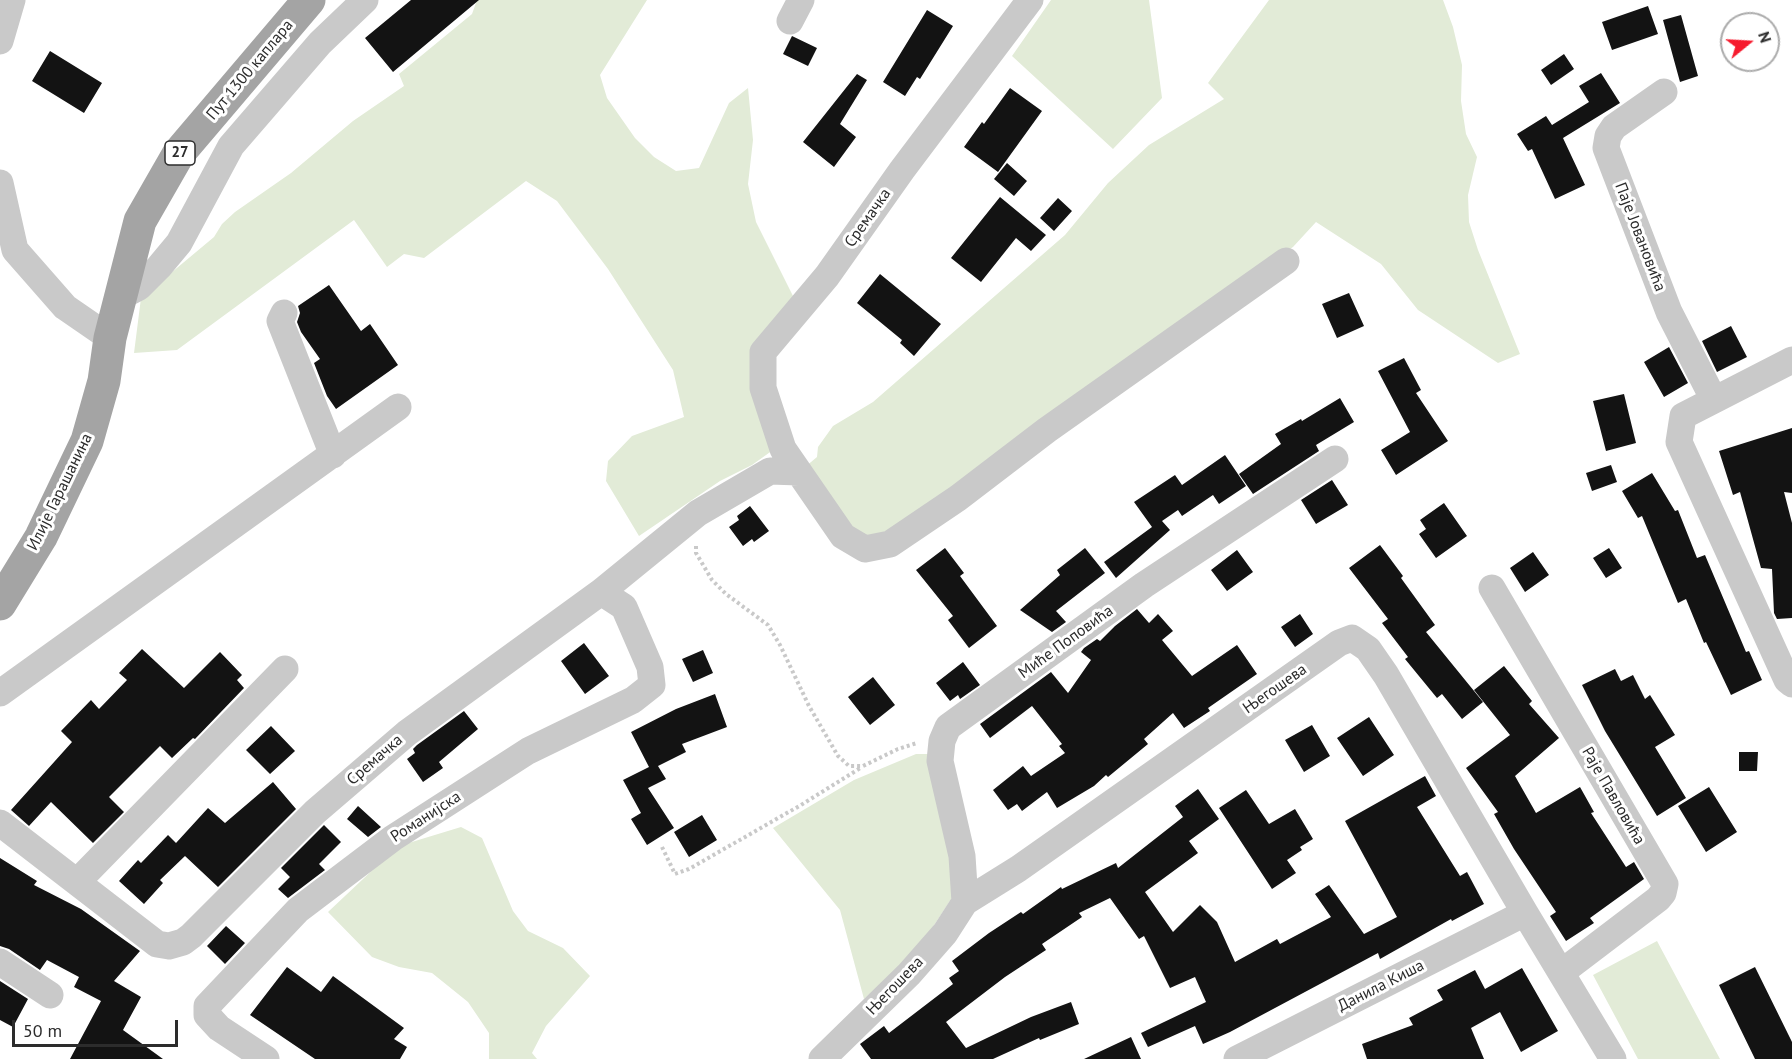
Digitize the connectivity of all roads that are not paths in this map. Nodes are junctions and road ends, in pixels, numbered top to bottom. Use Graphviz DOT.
graph roads {
  1 [pos="12,0"];
  2 [pos="309,0"];
  3 [pos="365,0"];
  4 [pos="1030,0"];
  5 [pos="0,41"];
  6 [pos="1664,92"];
  7 [pos="0,183"];
  8 [pos="1286,261"];
  9 [pos="120,297"];
  10 [pos="284,313"];
  11 [pos="110,338"];
  12 [pos="1792,360"];
  13 [pos="1714,399"];
  14 [pos="398,407"];
  15 [pos="333,455"];
  16 [pos="1335,459"];
  17 [pos="776,460"];
  18 [pos="1492,588"];
  19 [pos="601,592"];
  20 [pos="0,604"];
  21 [pos="285,669"];
  22 [pos="1792,684"];
  23 [pos="0,693"];
  24 [pos="0,823"];
  25 [pos="78,881"];
  26 [pos="965,902"];
  27 [pos="1525,913"];
  28 [pos="0,962"];
  29 [pos="1562,972"];
  30 [pos="50,995"];
  31 [pos="266,1059"];
  32 [pos="822,1059"];
  33 [pos="1237,1059"];
  34 [pos="1613,1059"];
  1 -- 5 [label="street"];
  2 -- 9 [label="main road, Пут 1300 каплара / 27"];
  3 -- 9 [label="street"];
  4 -- 17 [label="street, Сремачка"];
  6 -- 13 [label="street, Паје Јовановића"];
  7 -- 11 [label="street"];
  8 -- 17 [label="street"];
  9 -- 11 [label="main road, Пут 1300 каплара / 27"];
  10 -- 15 [label="street"];
  11 -- 20 [label="main road, Илије Гарашанина / 27"];
  12 -- 13 [label="street"];
  13 -- 22 [label="street"];
  14 -- 15 [label="street"];
  15 -- 23 [label="street"];
  16 -- 26 [label="street, Миће Поповића"];
  17 -- 19 [label="street, Сремачка"];
  18 -- 29 [label="street, Раје Павловића"];
  19 -- 25 [label="street, Сремачка"];
  19 -- 31 [label="street, Романијска"];
  21 -- 25 [label="street"];
  24 -- 25 [label="street, Сремачка"];
  26 -- 27 [label="street, Његошева"];
  26 -- 32 [label="street, Његошева"];
  27 -- 29 [label="street, Његошева"];
  27 -- 33 [label="street, Данила Киша"];
  28 -- 30 [label="street"];
  29 -- 34 [label="street, Његошева"];
}
